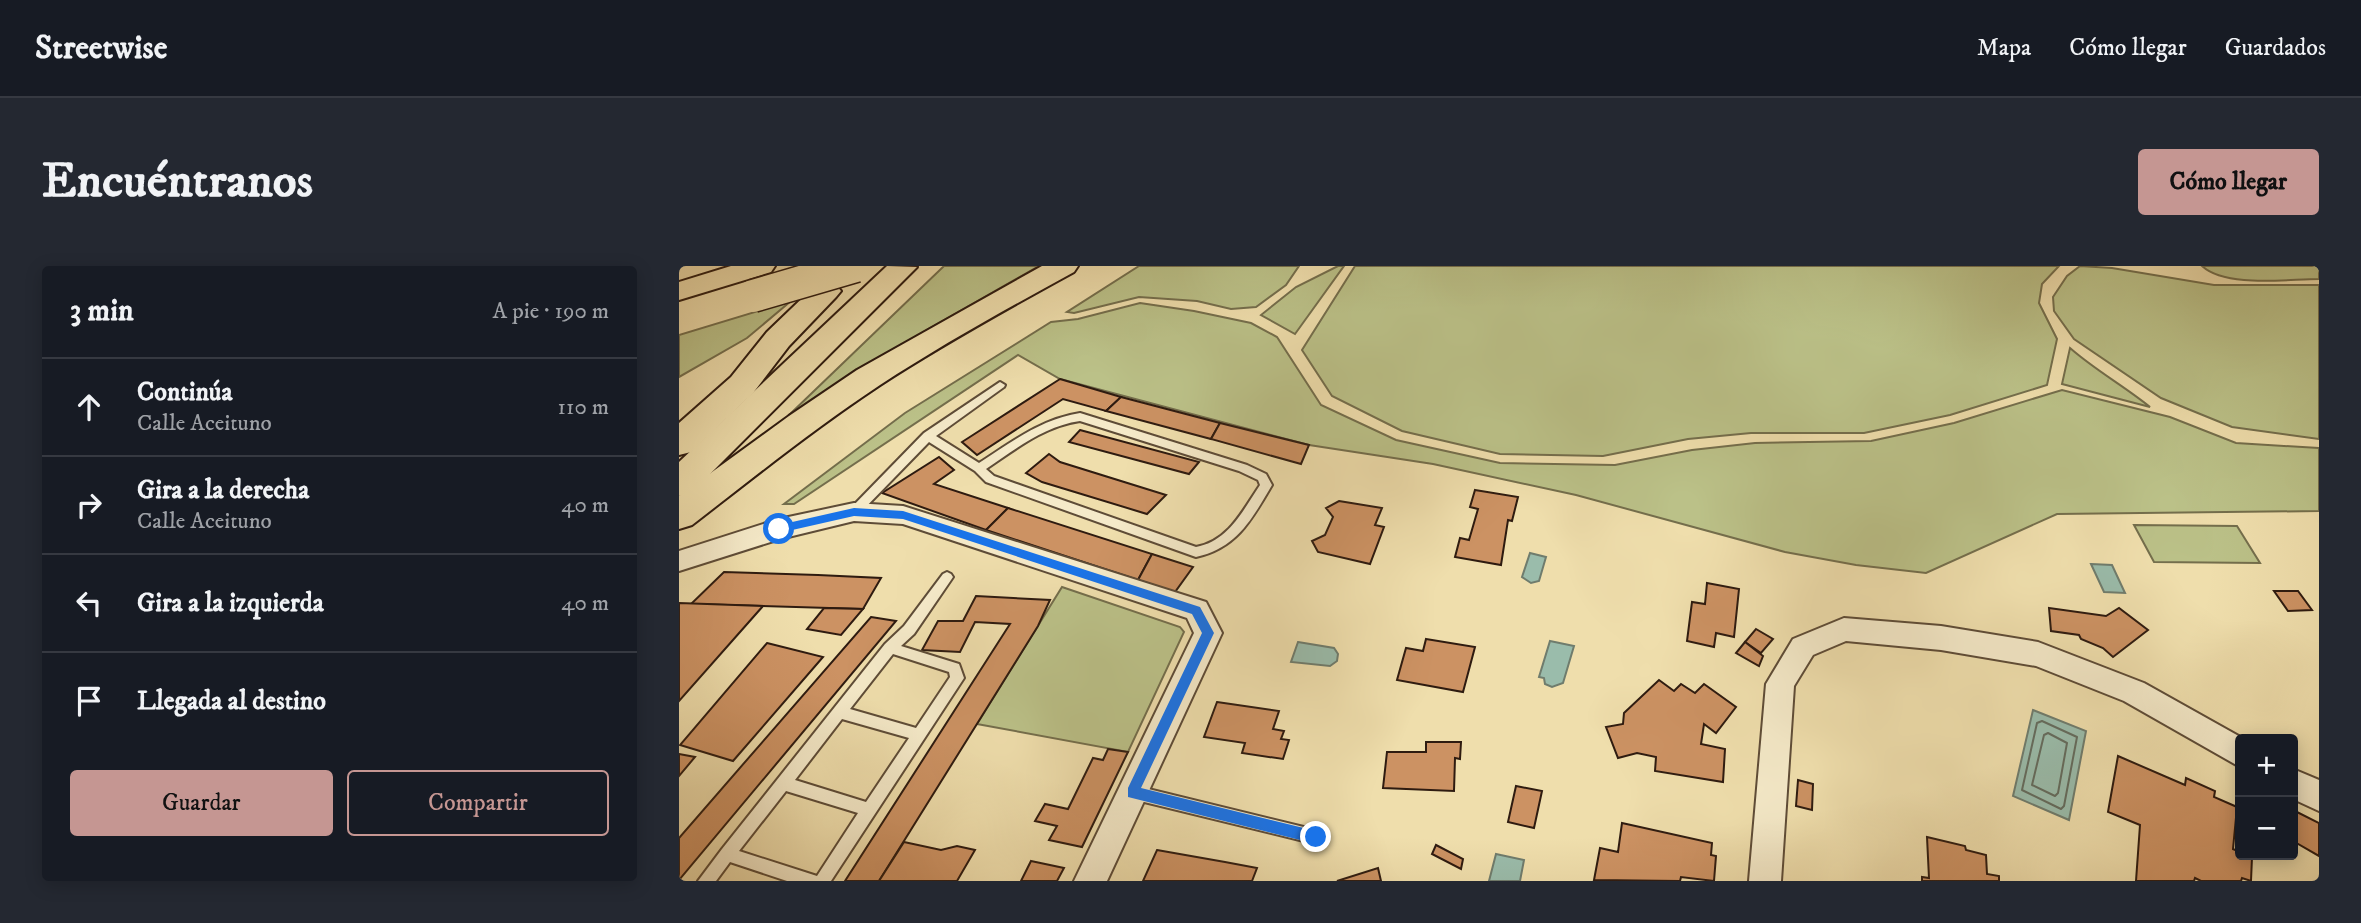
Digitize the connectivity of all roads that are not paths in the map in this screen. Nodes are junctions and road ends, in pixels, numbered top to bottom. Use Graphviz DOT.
graph roads {
  1 [pos="1064,266"];
  2 [pos="903,267"];
  3 [pos="856,274"];
  4 [pos="754,277"];
  5 [pos="679,281"];
  6 [pos="679,291"];
  7 [pos="826,291"];
  8 [pos="679,315"];
  9 [pos="742,385"];
  10 [pos="1000,385"];
  11 [pos="928,436"];
  12 [pos="679,443"];
  13 [pos="979,468"];
  14 [pos="679,483"];
  15 [pos="854,512"];
  16 [pos="679,515"];
  17 [pos="680,560"];
  18 [pos="947,577"];
  19 [pos="890,648"];
  20 [pos="840,712"];
  21 [pos="919,735"];
  22 [pos="2235,750"];
  23 [pos="783,783"];
  24 [pos="2298,786"];
  25 [pos="1132,792"];
  26 [pos="2319,796"];
  27 [pos="870,810"];
  28 [pos="1316,837"];
  29 [pos="727,854"];
  30 [pos="705,881"];
  31 [pos="811,881"];
  32 [pos="822,881"];
  33 [pos="1090,881"];
  34 [pos="1765,881"];
  1 -- 16 [label="main road"];
  2 -- 14 [label="main road"];
  3 -- 4 [label="main road, bridge"];
  3 -- 9 [label="main road"];
  4 -- 5 [label="main road"];
  4 -- 6 [label="main road"];
  4 -- 8 [label="main road"];
  7 -- 9 [label="main road"];
  9 -- 12 [label="main road"];
  10 -- 11 [label="lane"];
  11 -- 13 [label="lane"];
  11 -- 15 [label="lane"];
  13 -- 13 [label="lane"];
  15 -- 17 [label="street"];
  15 -- 25 [label="street"];
  18 -- 19 [label="lane"];
  19 -- 20 [label="lane"];
  19 -- 21 [label="lane"];
  20 -- 21 [label="lane"];
  20 -- 23 [label="lane"];
  21 -- 27 [label="lane"];
  22 -- 34 [label="street"];
  23 -- 27 [label="lane"];
  23 -- 29 [label="lane"];
  24 -- 26 [label="street"];
  25 -- 28 [label="lane"];
  25 -- 33 [label="street"];
  27 -- 32 [label="lane"];
  29 -- 30 [label="lane"];
  29 -- 31 [label="lane"];
}
